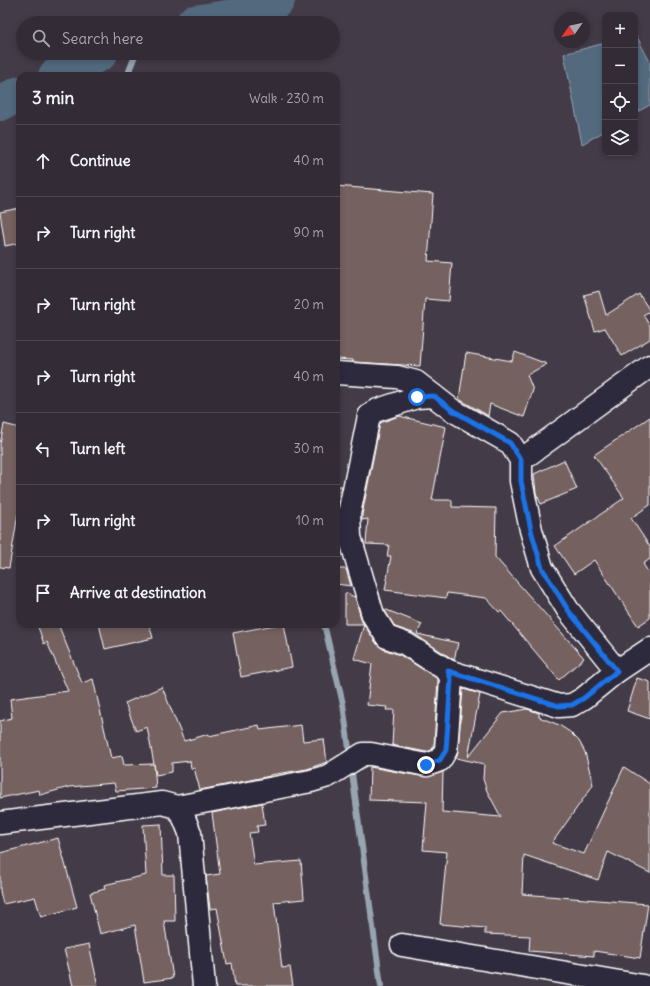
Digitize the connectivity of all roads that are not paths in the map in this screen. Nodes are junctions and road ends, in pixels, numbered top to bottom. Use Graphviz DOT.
graph roads {
  1 [pos="650,366"];
  2 [pos="340,374"];
  3 [pos="434,396"];
  4 [pos="521,460"];
  5 [pos="650,649"];
  6 [pos="448,671"];
  7 [pos="617,671"];
  8 [pos="177,807"];
  9 [pos="0,823"];
  10 [pos="402,945"];
  11 [pos="204,986"];
  12 [pos="642,986"];
  1 -- 4 [label="street"];
  2 -- 3 [label="street"];
  3 -- 4 [label="street"];
  3 -- 6 [label="street"];
  4 -- 7 [label="street"];
  5 -- 7 [label="street"];
  6 -- 7 [label="street"];
  6 -- 8 [label="street"];
  8 -- 9 [label="street"];
  8 -- 11 [label="street"];
  10 -- 12 [label="street"];
}
